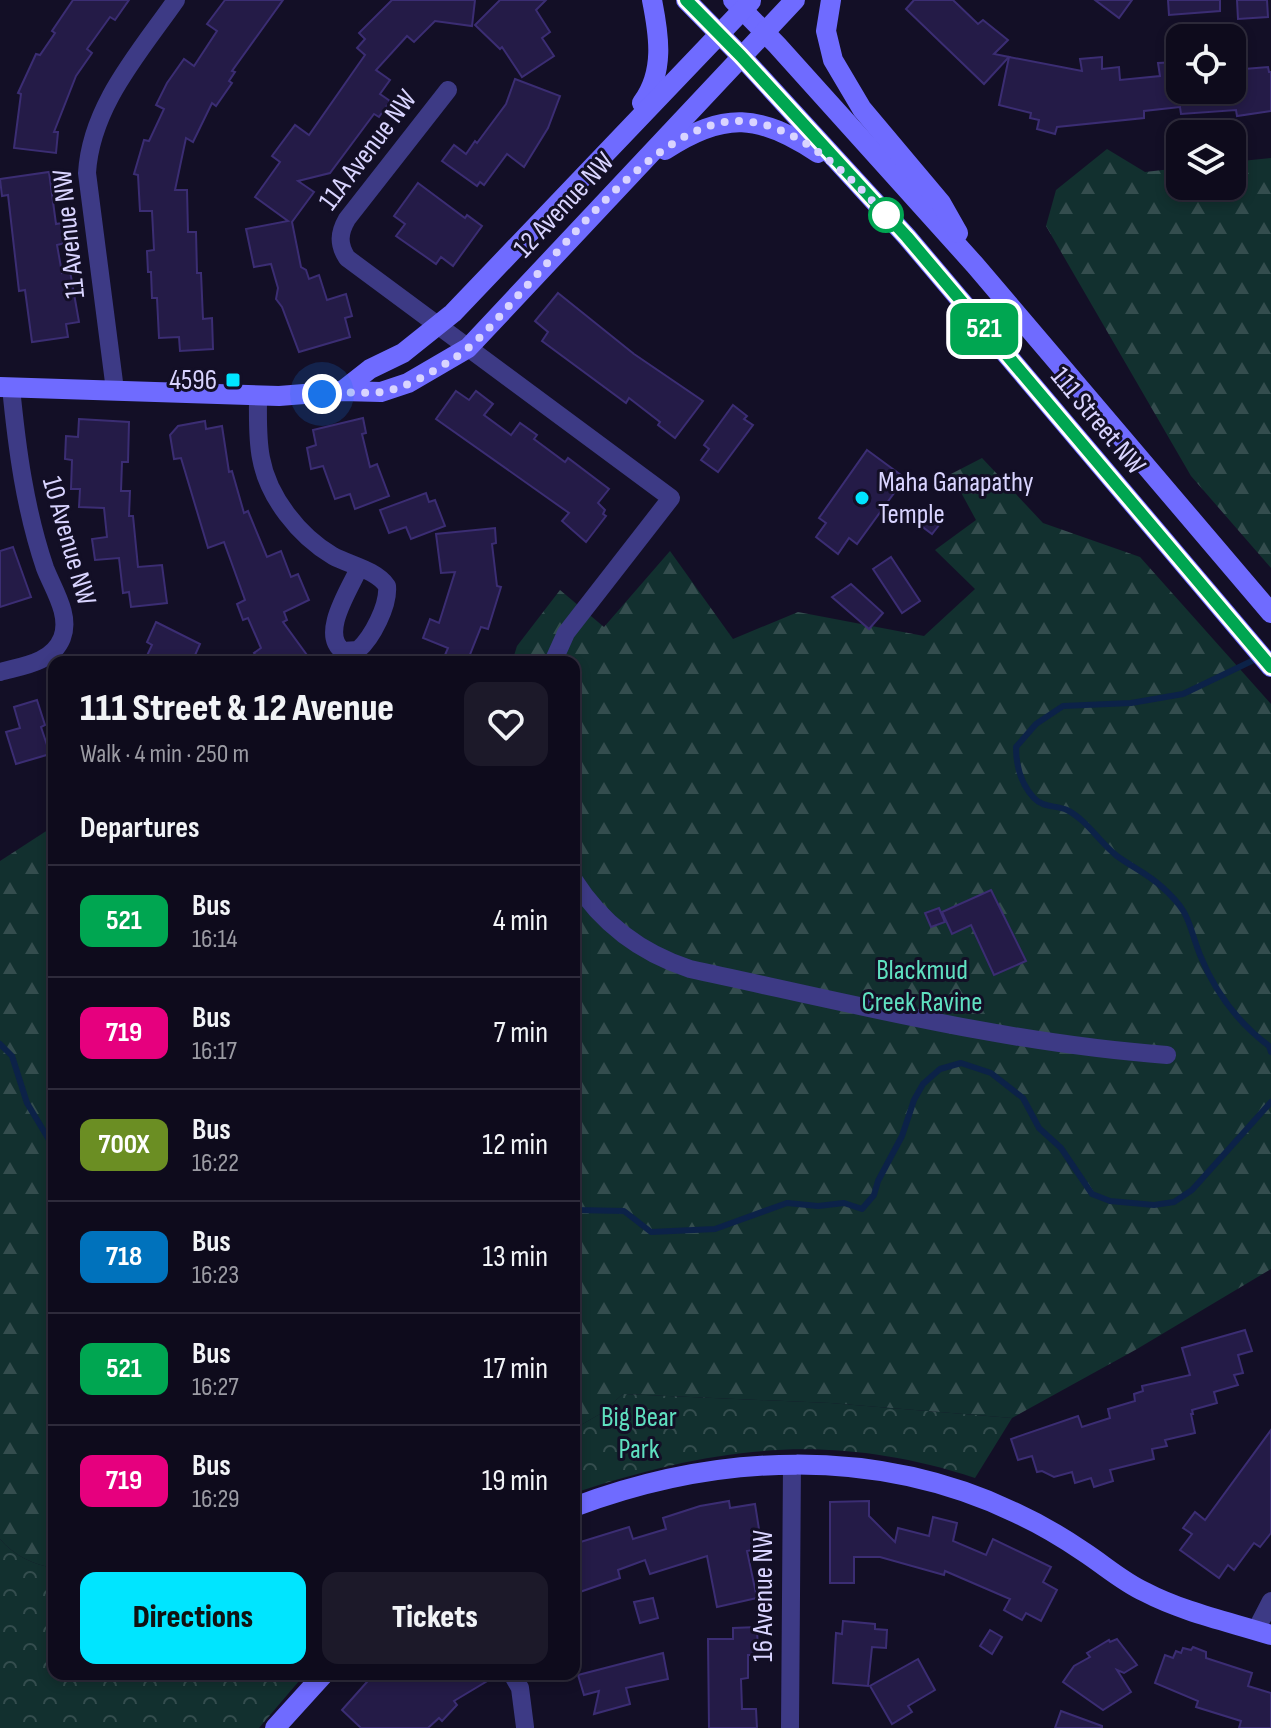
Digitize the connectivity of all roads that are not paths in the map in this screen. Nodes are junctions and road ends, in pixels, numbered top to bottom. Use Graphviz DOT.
graph roads {
  1 [pos="176,0"];
  2 [pos="652,0"];
  3 [pos="686,0"];
  4 [pos="795,0"];
  5 [pos="831,0"];
  6 [pos="742,3"];
  7 [pos="765,32"];
  8 [pos="719,34"];
  9 [pos="741,56"];
  10 [pos="448,90"];
  11 [pos="610,147"];
  12 [pos="848,174"];
  13 [pos="621,185"];
  14 [pos="975,265"];
  15 [pos="452,337"];
  16 [pos="5,387"];
  17 [pos="115,390"];
  18 [pos="342,391"];
  19 [pos="258,396"];
  20 [pos="359,568"];
  21 [pos="1271,613"];
  22 [pos="556,656"];
  23 [pos="1271,667"];
  24 [pos="1,672"];
  25 [pos="580,888"];
  26 [pos="1167,1055"];
  27 [pos="792,1465"];
  28 [pos="580,1505"];
  29 [pos="1271,1601"];
  30 [pos="1263,1632"];
  31 [pos="319,1680"];
  32 [pos="515,1680"];
  33 [pos="525,1727"];
  34 [pos="275,1728"];
  35 [pos="790,1728"];
  1 -- 17 [label="street, 11 Avenue NW"];
  2 -- 11 [label="main road"];
  3 -- 8 [label="main road, 111 Street NW"];
  4 -- 7 [label="main road, 12 Avenue NW"];
  5 -- 14 [label="main road"];
  6 -- 7 [label="main road, 111 Street NW"];
  6 -- 8 [label="main road, 12 Avenue NW"];
  7 -- 9 [label="main road, 12 Avenue NW"];
  7 -- 14 [label="main road, 111 Street NW"];
  8 -- 9 [label="main road, 111 Street NW"];
  8 -- 11 [label="main road, 12 Avenue NW"];
  9 -- 12 [label="main road, 111 Street NW"];
  9 -- 13 [label="main road, 12 Avenue NW"];
  10 -- 15 [label="street, 11A Avenue NW"];
  11 -- 15 [label="main road, 12 Avenue NW"];
  12 -- 13 [label="main road"];
  12 -- 23 [label="main road, 111 Street NW"];
  13 -- 15 [label="main road, 12 Avenue NW"];
  14 -- 21 [label="main road, 111 Street NW"];
  15 -- 18 [label="main road, 12 Avenue NW"];
  15 -- 18 [label="main road, 12 Avenue NW"];
  15 -- 22 [label="street"];
  16 -- 17 [label="main road, 12 Avenue NW"];
  16 -- 24 [label="street, 10 Avenue NW"];
  17 -- 19 [label="main road, 12 Avenue NW"];
  18 -- 19 [label="main road, 12 Avenue NW"];
  19 -- 20 [label="street"];
  25 -- 26 [label="street"];
  27 -- 28 [label="main road"];
  27 -- 30 [label="main road"];
  27 -- 35 [label="street, 16 Avenue NW"];
  29 -- 30 [label="street"];
  31 -- 34 [label="main road"];
  32 -- 33 [label="street"];
}
